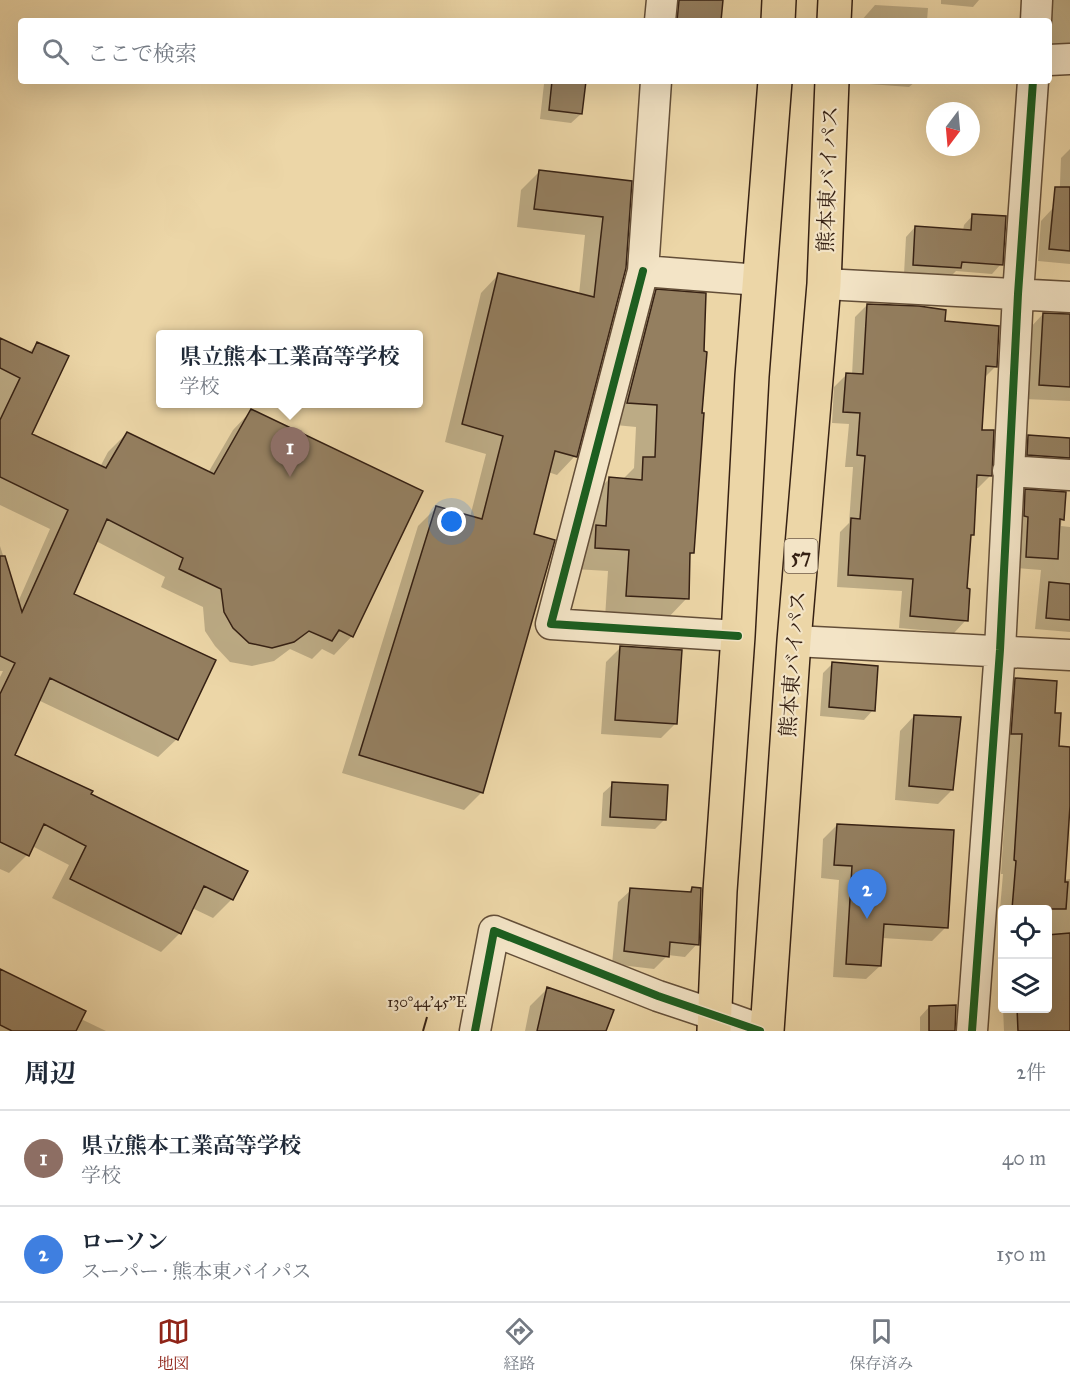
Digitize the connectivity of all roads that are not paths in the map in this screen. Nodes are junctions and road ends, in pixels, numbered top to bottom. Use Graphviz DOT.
graph roads {
  1 [pos="662,0"];
  2 [pos="779,0"];
  3 [pos="835,0"];
  4 [pos="1037,0"];
  5 [pos="660,18"];
  6 [pos="778,18"];
  7 [pos="834,18"];
  8 [pos="1036,18"];
  9 [pos="1070,59"];
  10 [pos="1052,60"];
  11 [pos="656,84"];
  12 [pos="775,84"];
  13 [pos="832,84"];
  14 [pos="1033,84"];
  15 [pos="644,271"];
  16 [pos="759,280"];
  17 [pos="824,284"];
  18 [pos="1018,294"];
  19 [pos="1070,297"];
  20 [pos="1008,471"];
  21 [pos="1070,475"];
  22 [pos="738,636"];
  23 [pos="794,641"];
  24 [pos="1000,650"];
  25 [pos="1070,655"];
  26 [pos="714,1023"];
  27 [pos="475,1031"];
  28 [pos="760,1031"];
  29 [pos="767,1031"];
  30 [pos="972,1031"];
  1 -- 5 [label="street"];
  2 -- 6 [label="highway"];
  3 -- 7 [label="highway"];
  4 -- 8 [label="street"];
  9 -- 10 [label="street"];
  11 -- 15 [label="street"];
  12 -- 16 [label="highway"];
  13 -- 17 [label="highway, 熊本東バイパス / 57"];
  14 -- 18 [label="street"];
  15 -- 16 [label="street"];
  15 -- 22 [label="street"];
  16 -- 22 [label="highway"];
  17 -- 18 [label="street"];
  17 -- 23 [label="highway, 熊本東バイパス / 57"];
  18 -- 19 [label="street"];
  18 -- 20 [label="street"];
  20 -- 21 [label="street"];
  20 -- 24 [label="street"];
  22 -- 26 [label="highway"];
  23 -- 24 [label="street"];
  23 -- 29 [label="highway, 熊本東バイパス / 57"];
  24 -- 25 [label="street"];
  24 -- 30 [label="street"];
  26 -- 27 [label="street"];
  26 -- 28 [label="street"];
}
